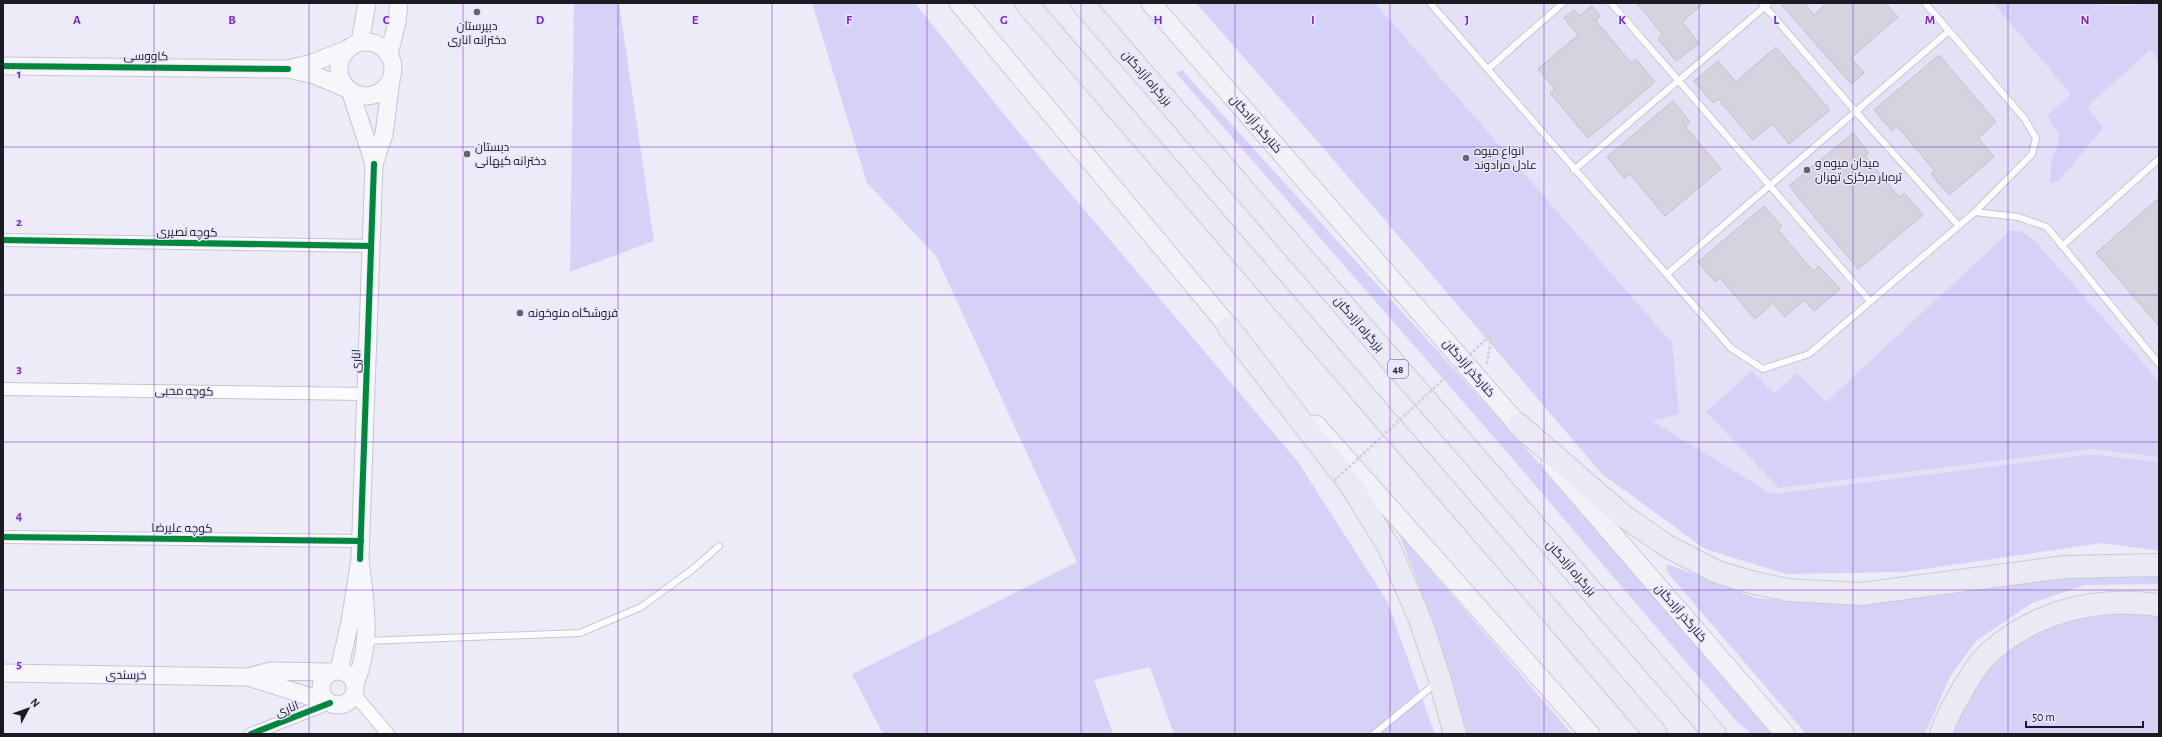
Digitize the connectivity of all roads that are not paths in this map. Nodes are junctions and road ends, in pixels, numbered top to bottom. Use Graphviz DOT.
graph roads {
  1 [pos="367,3"];
  2 [pos="399,3"];
  3 [pos="959,3"];
  4 [pos="1026,3"];
  5 [pos="1082,3"];
  6 [pos="1151,3"];
  7 [pos="1430,3"];
  8 [pos="1563,3"];
  9 [pos="1611,3"];
  10 [pos="1925,3"];
  11 [pos="1765,4"];
  12 [pos="1949,31"];
  13 [pos="354,45"];
  14 [pos="389,54"];
  15 [pos="3,66"];
  16 [pos="288,69"];
  17 [pos="1488,69"];
  18 [pos="391,80"];
  19 [pos="1678,81"];
  20 [pos="350,90"];
  21 [pos="1856,112"];
  22 [pos="2159,159"];
  23 [pos="374,164"];
  24 [pos="1574,170"];
  25 [pos="1770,186"];
  26 [pos="1975,212"];
  27 [pos="1959,226"];
  28 [pos="3,240"];
  29 [pos="371,246"];
  30 [pos="2062,246"];
  31 [pos="1667,274"];
  32 [pos="1870,301"];
  33 [pos="1229,328"];
  34 [pos="2159,364"];
  35 [pos="3,389"];
  36 [pos="366,394"];
  37 [pos="1519,425"];
  38 [pos="3,537"];
  39 [pos="360,541"];
  40 [pos="719,546"];
  41 [pos="360,559"];
  42 [pos="2159,565"];
  43 [pos="2159,605"];
  44 [pos="366,640"];
  45 [pos="335,671"];
  46 [pos="3,673"];
  47 [pos="248,677"];
  48 [pos="1440,680"];
  49 [pos="355,689"];
  50 [pos="330,703"];
  51 [pos="251,734"];
  52 [pos="388,734"];
  53 [pos="1374,734"];
  54 [pos="1455,734"];
  55 [pos="1590,734"];
  56 [pos="1656,734"];
  57 [pos="1715,734"];
  58 [pos="1786,734"];
  59 [pos="1941,734"];
  1 -- 13 [label="street"];
  2 -- 14 [label="street"];
  3 -- 33 [label="main road"];
  4 -- 56 [label="highway"];
  5 -- 57 [label="highway, بزرگراه آزادگان / 48"];
  6 -- 37 [label="main road, کنارگذر آزادگان"];
  7 -- 17 [label="lane"];
  8 -- 17 [label="lane"];
  9 -- 19 [label="lane"];
  10 -- 12 [label="lane"];
  11 -- 19 [label="lane"];
  11 -- 21 [label="lane"];
  12 -- 21 [label="lane"];
  12 -- 26 [label="lane"];
  13 -- 14 [label="street"];
  13 -- 16 [label="street"];
  13 -- 20 [label="street"];
  14 -- 18 [label="street"];
  15 -- 16 [label="street, کاووسی"];
  16 -- 20 [label="street"];
  17 -- 24 [label="lane"];
  18 -- 20 [label="street"];
  18 -- 23 [label="street, اناری"];
  19 -- 24 [label="lane"];
  19 -- 25 [label="lane"];
  20 -- 23 [label="street, اناری"];
  21 -- 25 [label="lane"];
  21 -- 27 [label="lane"];
  22 -- 30 [label="lane"];
  23 -- 29 [label="street, اناری"];
  24 -- 31 [label="lane"];
  25 -- 31 [label="lane"];
  25 -- 32 [label="lane"];
  26 -- 27 [label="lane"];
  26 -- 30 [label="lane"];
  27 -- 32 [label="lane"];
  28 -- 29 [label="street, کوچه نصیری"];
  29 -- 36 [label="street, اناری"];
  30 -- 34 [label="lane"];
  31 -- 32 [label="lane"];
  33 -- 48 [label="highway"];
  33 -- 55 [label="main road"];
  35 -- 36 [label="street, کوچه محبی"];
  36 -- 39 [label="street, اناری"];
  37 -- 42 [label="highway"];
  37 -- 58 [label="main road, کنارگذر آزادگان"];
  38 -- 39 [label="street, کوچه علیرضا"];
  39 -- 41 [label="street, اناری"];
  40 -- 44 [label="lane"];
  41 -- 44 [label="street, اناری"];
  41 -- 45 [label="street, اناری"];
  43 -- 59 [label="highway"];
  44 -- 49 [label="street, اناری"];
  45 -- 47 [label="street"];
  45 -- 49 [label="street"];
  45 -- 50 [label="street"];
  46 -- 47 [label="street, خرسندی"];
  47 -- 50 [label="street"];
  48 -- 53 [label="lane"];
  48 -- 54 [label="highway"];
  49 -- 50 [label="street"];
  49 -- 52 [label="street"];
  50 -- 51 [label="street, اناری"];
}
